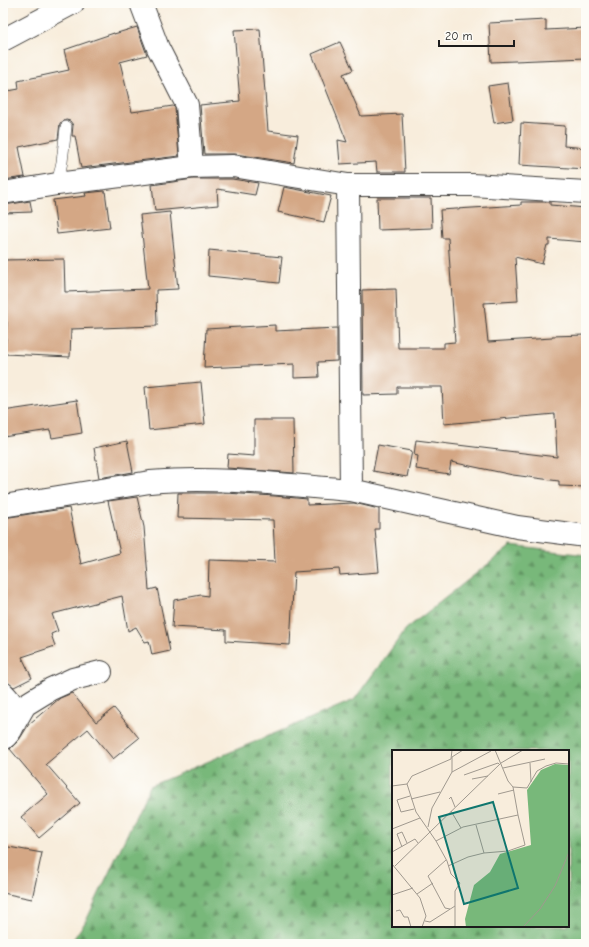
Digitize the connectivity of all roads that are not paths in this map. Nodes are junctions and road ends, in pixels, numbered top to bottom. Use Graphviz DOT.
graph roads {
  1 [pos="74,3"];
  2 [pos="141,3"];
  3 [pos="3,40"];
  4 [pos="66,127"];
  5 [pos="192,167"];
  6 [pos="57,184"];
  7 [pos="348,184"];
  8 [pos="586,192"];
  9 [pos="3,193"];
  10 [pos="351,490"];
  11 [pos="3,506"];
  12 [pos="586,536"];
  13 [pos="101,672"];
  14 [pos="3,693"];
  15 [pos="8,732"];
  1 -- 3 [label="street"];
  2 -- 5 [label="street"];
  4 -- 6 [label="lane"];
  5 -- 6 [label="street"];
  5 -- 7 [label="street"];
  6 -- 9 [label="street"];
  7 -- 8 [label="street"];
  7 -- 10 [label="street"];
  10 -- 11 [label="street"];
  10 -- 12 [label="street"];
  13 -- 15 [label="street"];
  14 -- 15 [label="street"];
}
